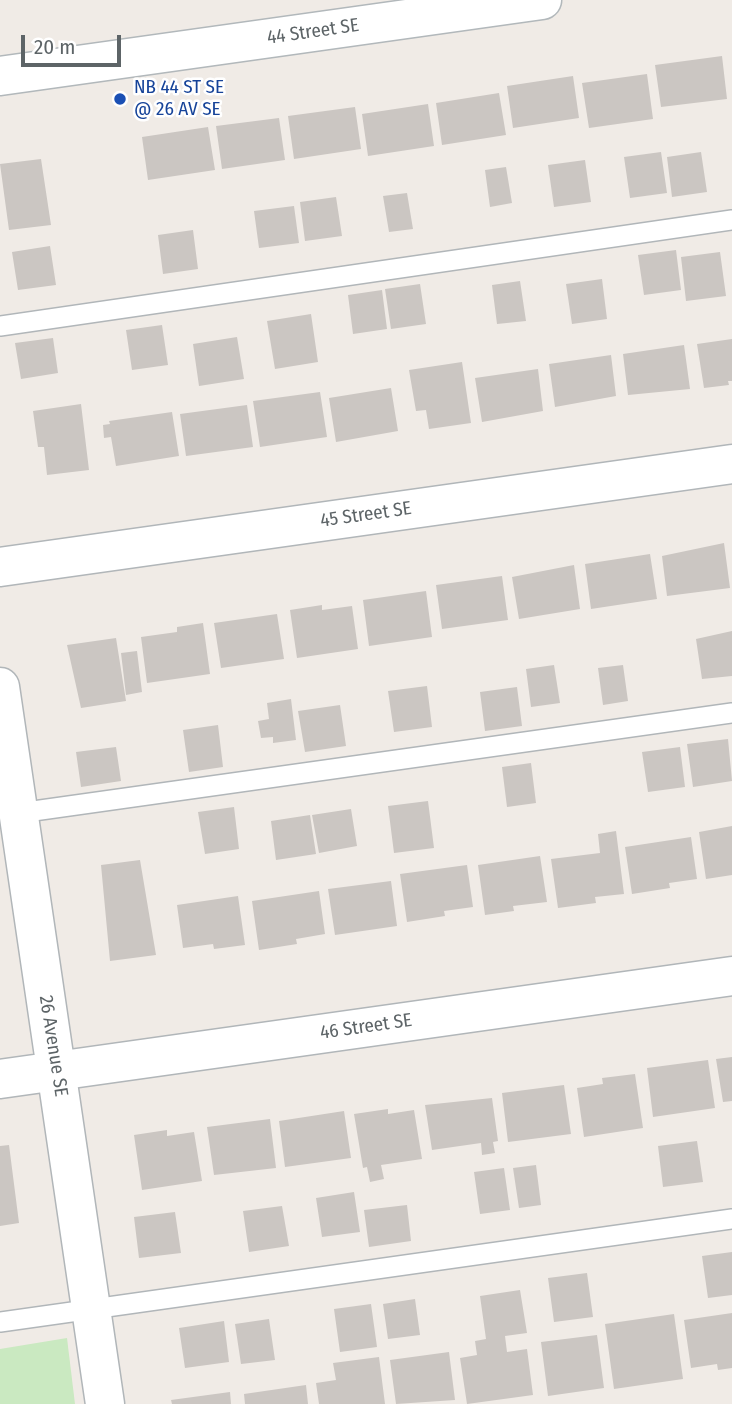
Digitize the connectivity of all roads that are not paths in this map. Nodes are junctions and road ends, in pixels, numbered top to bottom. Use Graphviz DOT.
graph roads {
  1 [pos="542,0"];
  2 [pos="0,76"];
  3 [pos="732,220"];
  4 [pos="0,326"];
  5 [pos="732,464"];
  6 [pos="0,567"];
  7 [pos="0,687"];
  8 [pos="732,713"];
  9 [pos="8,815"];
  10 [pos="732,976"];
  11 [pos="57,1071"];
  12 [pos="0,1079"];
  13 [pos="732,1219"];
  14 [pos="92,1309"];
  15 [pos="0,1322"];
  16 [pos="105,1404"];
  1 -- 2 [label="street, 44 Street SE"];
  3 -- 4 [label="lane"];
  5 -- 6 [label="street, 45 Street SE"];
  7 -- 9 [label="street, 26 Avenue SE"];
  8 -- 9 [label="lane"];
  9 -- 11 [label="street, 26 Avenue SE"];
  10 -- 11 [label="street, 46 Street SE"];
  11 -- 12 [label="street, 46 Street SE"];
  11 -- 14 [label="street, 26 Avenue SE"];
  13 -- 14 [label="lane"];
  14 -- 15 [label="lane"];
  14 -- 16 [label="street, 26 Avenue SE"];
}
